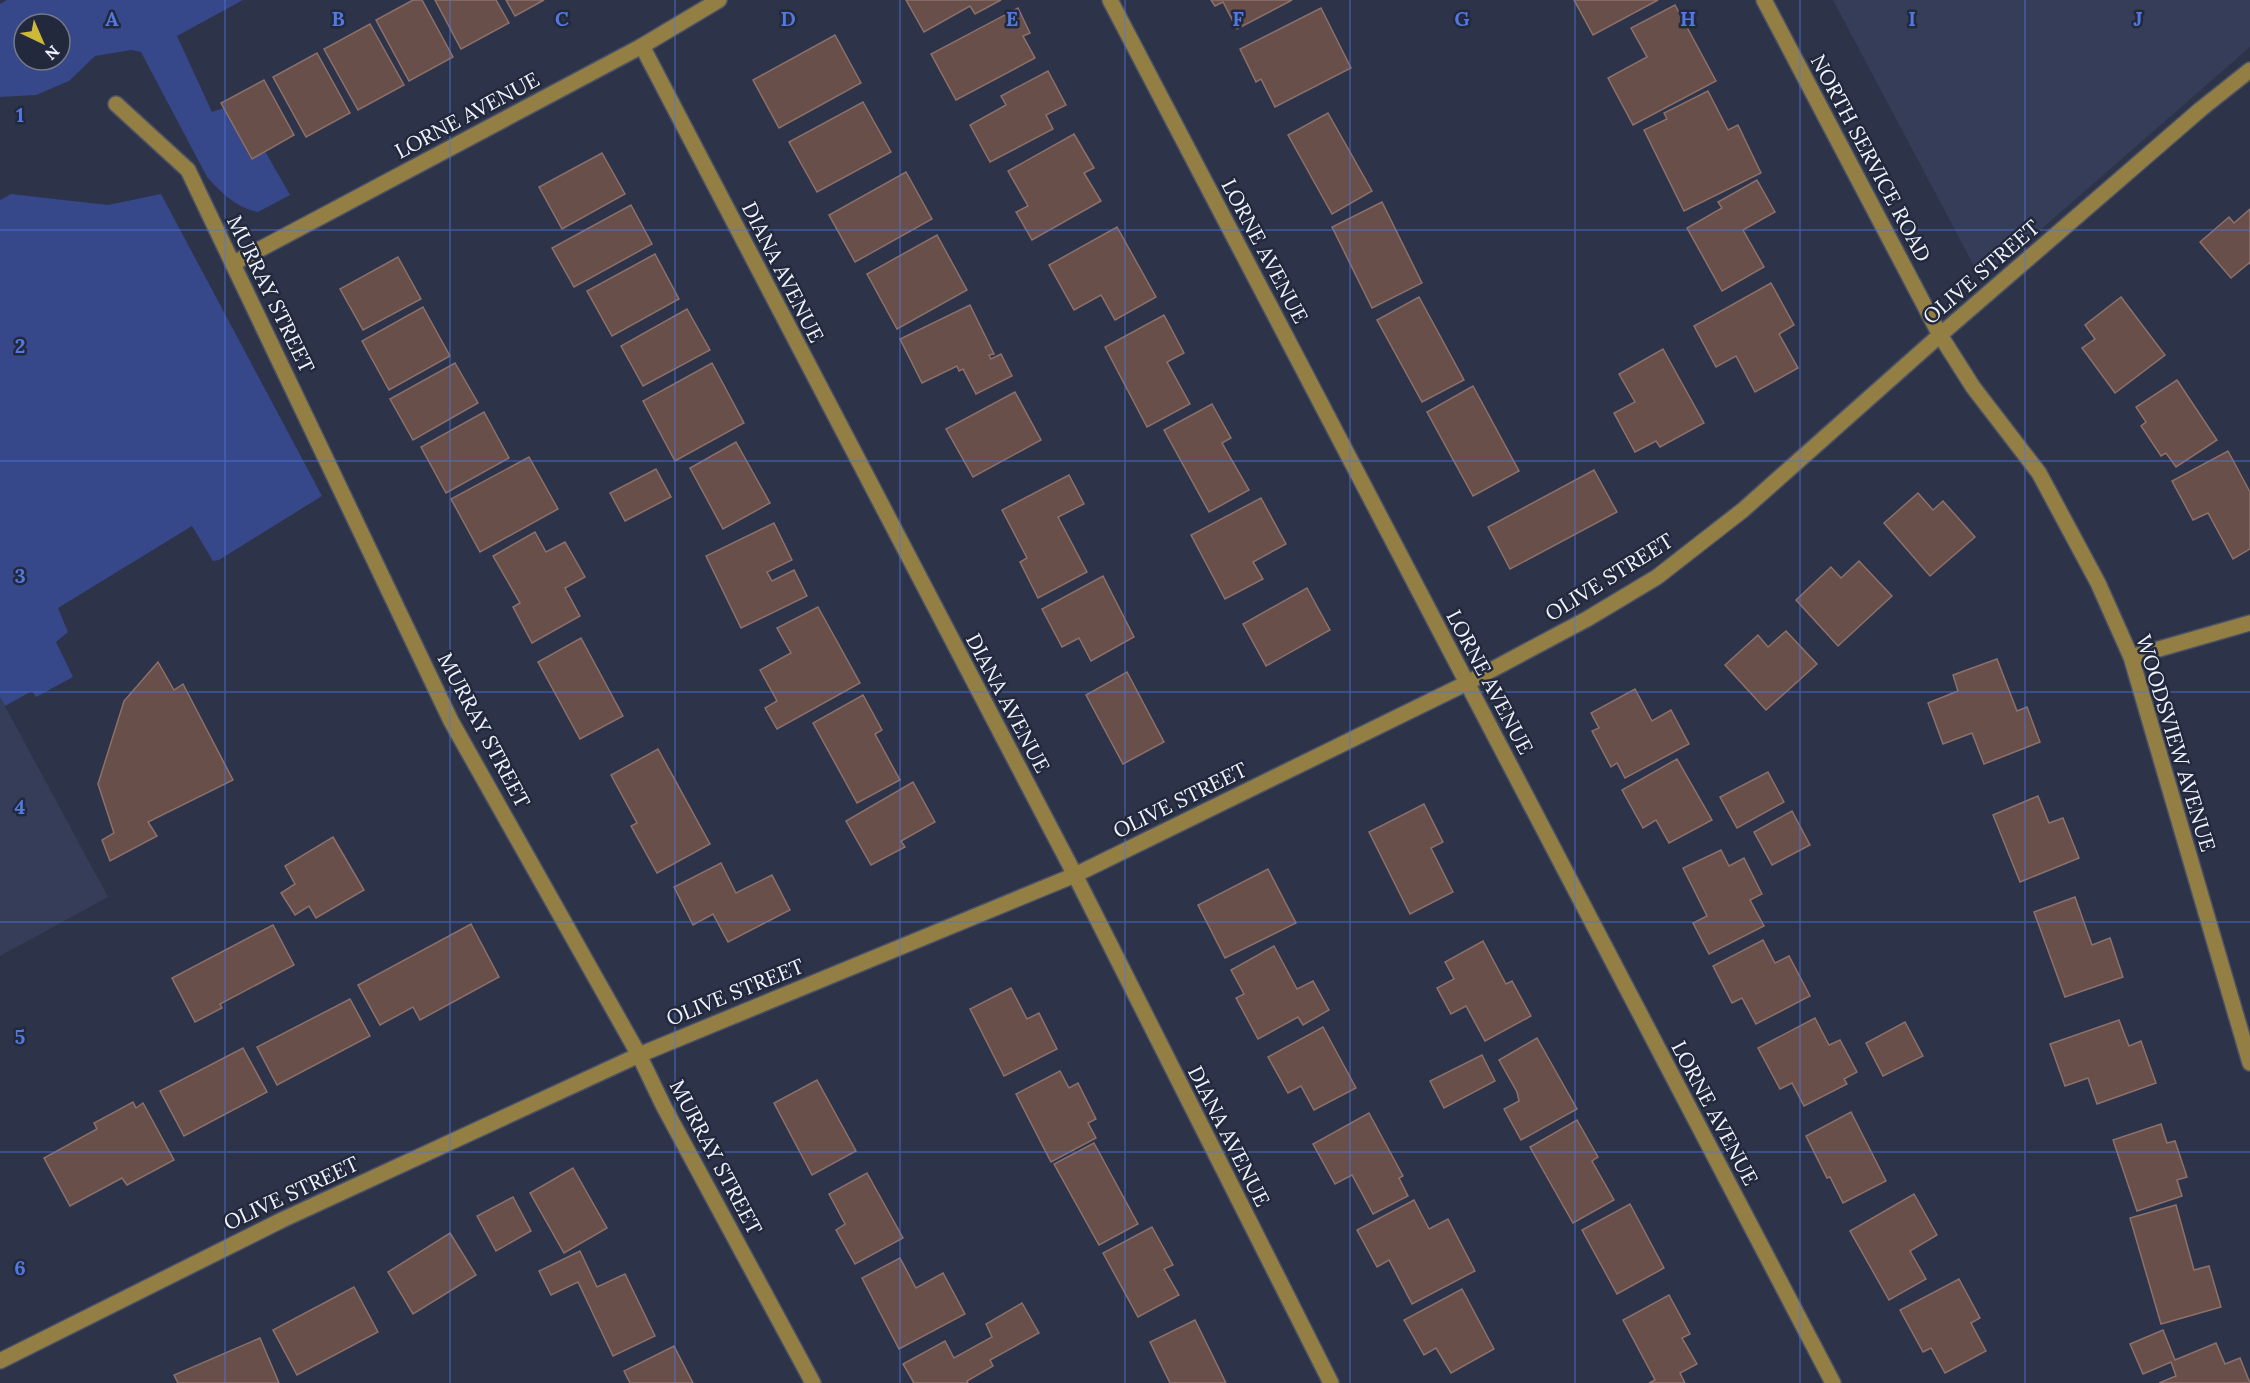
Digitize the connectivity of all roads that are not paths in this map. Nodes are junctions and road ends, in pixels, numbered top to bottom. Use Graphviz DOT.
graph roads {
  1 [pos="719,0"];
  2 [pos="1110,0"];
  3 [pos="1764,0"];
  4 [pos="642,46"];
  5 [pos="2250,70"];
  6 [pos="116,104"];
  7 [pos="234,263"];
  8 [pos="1940,335"];
  9 [pos="2250,623"];
  10 [pos="2131,657"];
  11 [pos="1467,683"];
  12 [pos="1075,875"];
  13 [pos="639,1055"];
  14 [pos="2250,1063"];
  15 [pos="0,1361"];
  16 [pos="813,1383"];
  17 [pos="1331,1383"];
  18 [pos="1833,1383"];
  1 -- 4 [label="street, LORNE AVENUE"];
  2 -- 11 [label="street, LORNE AVENUE"];
  3 -- 8 [label="street, NORTH SERVICE ROAD"];
  4 -- 7 [label="street, LORNE AVENUE"];
  4 -- 12 [label="street, DIANA AVENUE"];
  5 -- 8 [label="street, OLIVE STREET"];
  6 -- 7 [label="street, MURRAY STREET"];
  7 -- 13 [label="street, MURRAY STREET"];
  8 -- 10 [label="street, WOODSVIEW AVENUE"];
  8 -- 11 [label="street, OLIVE STREET"];
  9 -- 10 [label="street"];
  10 -- 14 [label="street, WOODSVIEW AVENUE"];
  11 -- 12 [label="street, OLIVE STREET"];
  11 -- 18 [label="street, LORNE AVENUE"];
  12 -- 13 [label="street, OLIVE STREET"];
  12 -- 17 [label="street, DIANA AVENUE"];
  13 -- 15 [label="street, OLIVE STREET"];
  13 -- 16 [label="street, MURRAY STREET"];
}
